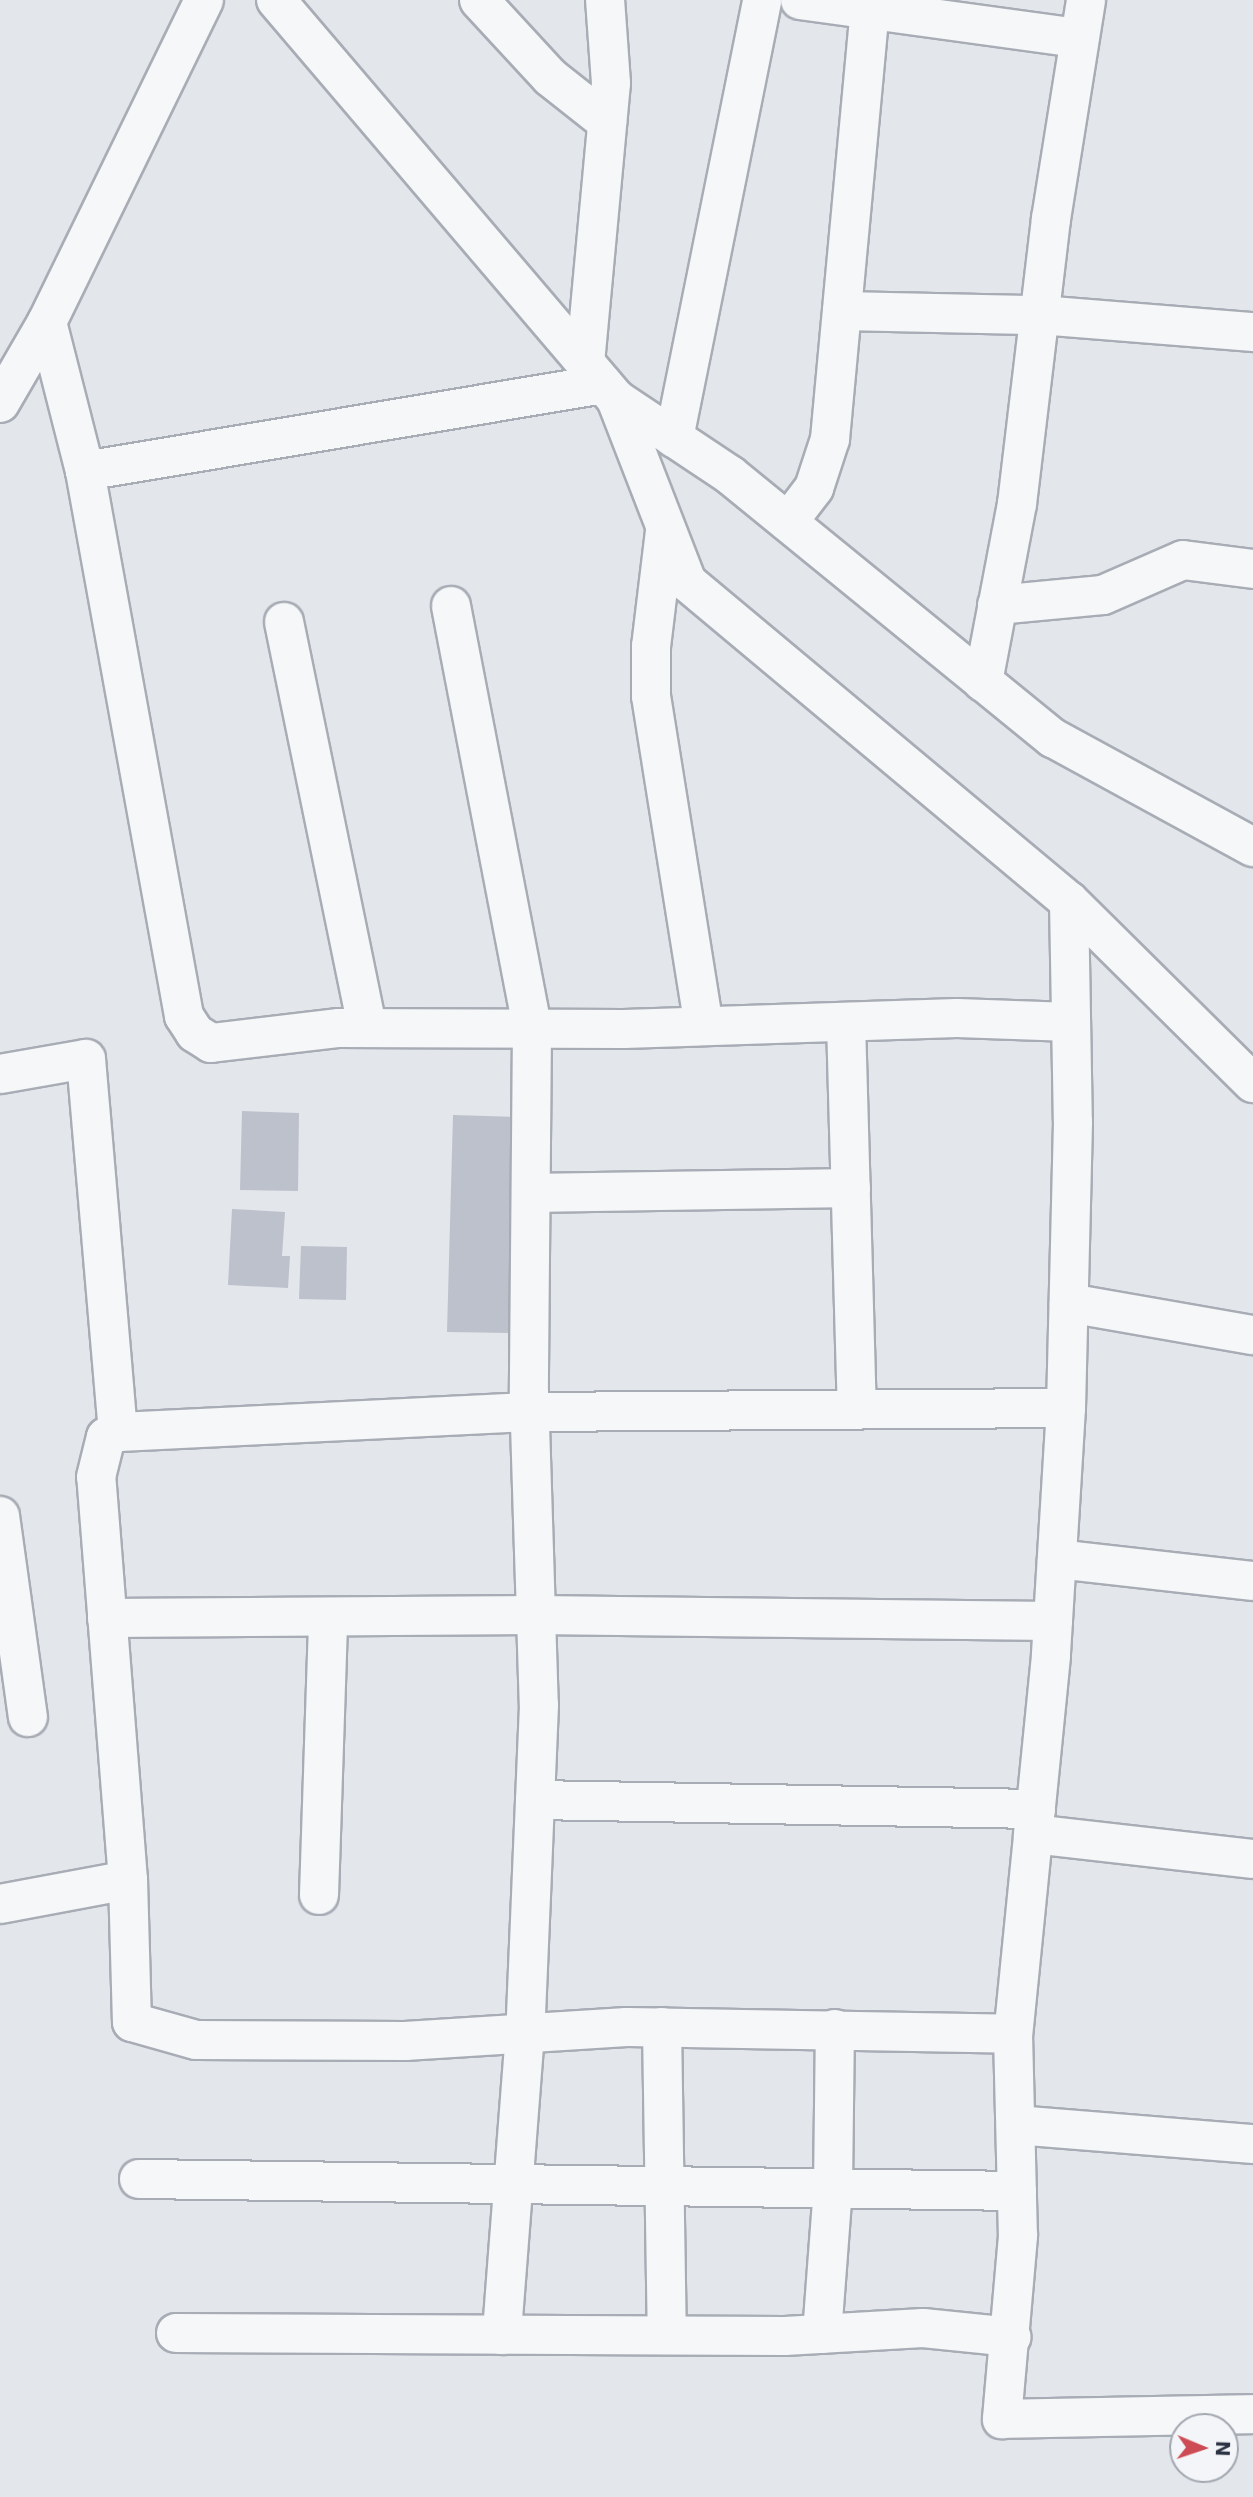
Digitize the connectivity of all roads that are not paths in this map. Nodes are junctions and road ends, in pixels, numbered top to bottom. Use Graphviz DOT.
graph roads {
  1 [pos="204,0"];
  2 [pos="276,0"];
  3 [pos="479,0"];
  4 [pos="605,0"];
  5 [pos="762,0"];
  6 [pos="800,0"];
  7 [pos="1086,0"];
  8 [pos="850,5"];
  9 [pos="969,12"];
  10 [pos="1079,38"];
  11 [pos="607,122"];
  12 [pos="842,311"];
  13 [pos="1040,315"];
  14 [pos="47,322"];
  15 [pos="1253,332"];
  16 [pos="11,362"];
  17 [pos="602,382"];
  18 [pos="0,402"];
  19 [pos="674,438"];
  20 [pos="85,471"];
  21 [pos="788,522"];
  22 [pos="666,526"];
  23 [pos="1253,569"];
  24 [pos="998,605"];
  25 [pos="451,606"];
  26 [pos="284,622"];
  27 [pos="983,682"];
  28 [pos="1253,847"];
  29 [pos="1069,901"];
  30 [pos="846,1022"];
  31 [pos="1071,1022"];
  32 [pos="704,1026"];
  33 [pos="367,1028"];
  34 [pos="532,1028"];
  35 [pos="0,1074"];
  36 [pos="1253,1083"];
  37 [pos="851,1188"];
  38 [pos="531,1194"];
  39 [pos="1069,1303"];
  40 [pos="1253,1335"];
  41 [pos="1066,1408"];
  42 [pos="857,1410"];
  43 [pos="530,1412"];
  44 [pos="118,1432"];
  45 [pos="0,1516"];
  46 [pos="1057,1559"];
  47 [pos="1253,1581"];
  48 [pos="536,1615"];
  49 [pos="328,1617"];
  50 [pos="107,1618"];
  51 [pos="1053,1621"];
  52 [pos="28,1717"];
  53 [pos="535,1800"];
  54 [pos="1035,1822"];
  55 [pos="1253,1859"];
  56 [pos="128,1880"];
  57 [pos="318,1895"];
  58 [pos="0,1905"];
  59 [pos="662,2027"];
  60 [pos="835,2029"];
  61 [pos="525,2033"];
  62 [pos="1013,2034"];
  63 [pos="1016,2124"];
  64 [pos="1253,2144"];
  65 [pos="139,2179"];
  66 [pos="514,2184"];
  67 [pos="665,2186"];
  68 [pos="833,2188"];
  69 [pos="1017,2191"];
  70 [pos="176,2333"];
  71 [pos="822,2334"];
  72 [pos="502,2335"];
  73 [pos="667,2335"];
  74 [pos="1012,2337"];
  75 [pos="1253,2414"];
  1 -- 14 [label="street"];
  2 -- 17 [label="street"];
  3 -- 11 [label="street"];
  4 -- 11 [label="street"];
  5 -- 19 [label="street"];
  6 -- 8 [label="street"];
  7 -- 10 [label="street"];
  8 -- 9 [label="street"];
  8 -- 12 [label="street"];
  9 -- 10 [label="street"];
  10 -- 13 [label="street"];
  11 -- 17 [label="street"];
  12 -- 13 [label="street"];
  12 -- 21 [label="street"];
  13 -- 15 [label="street"];
  13 -- 24 [label="street"];
  14 -- 16 [label="street"];
  14 -- 20 [label="street"];
  16 -- 18 [label="street"];
  17 -- 19 [label="street"];
  17 -- 20 [label="street"];
  17 -- 22 [label="street"];
  19 -- 21 [label="street"];
  20 -- 33 [label="street"];
  21 -- 27 [label="street"];
  22 -- 29 [label="street"];
  22 -- 32 [label="street"];
  23 -- 24 [label="street"];
  24 -- 27 [label="street"];
  25 -- 34 [label="street"];
  26 -- 33 [label="street"];
  27 -- 28 [label="street"];
  29 -- 31 [label="street"];
  29 -- 36 [label="street"];
  30 -- 31 [label="street"];
  30 -- 32 [label="street"];
  30 -- 37 [label="street"];
  31 -- 39 [label="street"];
  32 -- 34 [label="street"];
  33 -- 34 [label="street"];
  34 -- 38 [label="street"];
  35 -- 44 [label="street"];
  37 -- 38 [label="street"];
  37 -- 42 [label="street"];
  38 -- 43 [label="street"];
  39 -- 40 [label="street"];
  39 -- 41 [label="street"];
  41 -- 42 [label="street"];
  41 -- 46 [label="street"];
  42 -- 43 [label="street"];
  43 -- 44 [label="street"];
  43 -- 48 [label="street"];
  44 -- 50 [label="street"];
  45 -- 52 [label="street"];
  46 -- 47 [label="street"];
  46 -- 51 [label="street"];
  48 -- 49 [label="street"];
  48 -- 51 [label="street"];
  48 -- 53 [label="street"];
  49 -- 50 [label="street"];
  49 -- 57 [label="street"];
  50 -- 56 [label="street"];
  51 -- 54 [label="street"];
  53 -- 54 [label="street"];
  53 -- 61 [label="street"];
  54 -- 55 [label="street"];
  54 -- 62 [label="street"];
  56 -- 58 [label="street"];
  56 -- 61 [label="street"];
  59 -- 60 [label="street"];
  59 -- 61 [label="street"];
  59 -- 67 [label="street"];
  60 -- 62 [label="street"];
  60 -- 68 [label="street"];
  61 -- 66 [label="street"];
  62 -- 63 [label="street"];
  63 -- 64 [label="street"];
  63 -- 69 [label="street"];
  65 -- 66 [label="street"];
  66 -- 67 [label="street"];
  66 -- 72 [label="street"];
  67 -- 68 [label="street"];
  67 -- 73 [label="street"];
  68 -- 69 [label="street"];
  68 -- 71 [label="street"];
  69 -- 74 [label="street"];
  70 -- 72 [label="street"];
  71 -- 73 [label="street"];
  71 -- 74 [label="street"];
  72 -- 73 [label="street"];
  74 -- 75 [label="street"];
}
